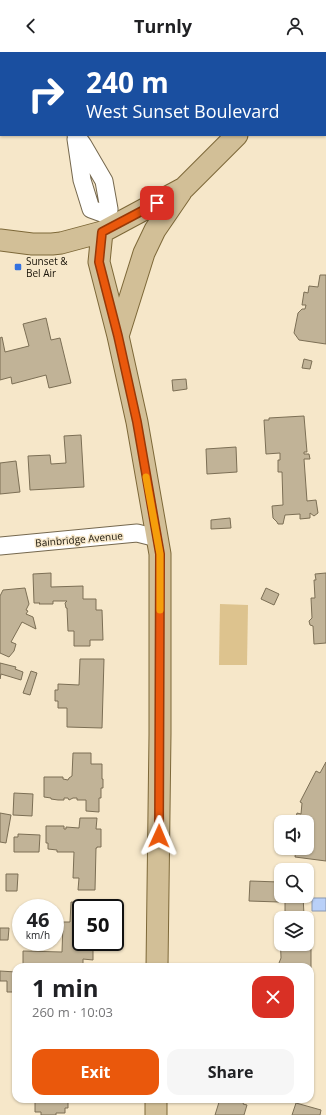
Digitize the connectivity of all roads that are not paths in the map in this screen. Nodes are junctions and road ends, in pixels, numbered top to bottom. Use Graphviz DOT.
graph roads {
  1 [pos="77,136"];
  2 [pos="236,136"];
  3 [pos="184,188"];
  4 [pos="102,223"];
  5 [pos="0,240"];
  6 [pos="118,336"];
  7 [pos="157,538"];
  8 [pos="0,546"];
  9 [pos="157,963"];
  10 [pos="156,1103"];
  11 [pos="156,1115"];
  1 -- 4 [label="street"];
  2 -- 3 [label="main road"];
  3 -- 4 [label="main road"];
  3 -- 6 [label="main road"];
  4 -- 5 [label="main road"];
  4 -- 6 [label="main road"];
  6 -- 7 [label="main road"];
  7 -- 8 [label="street, Bainbridge Avenue"];
  7 -- 9 [label="main road"];
  10 -- 11 [label="main road"];
}
